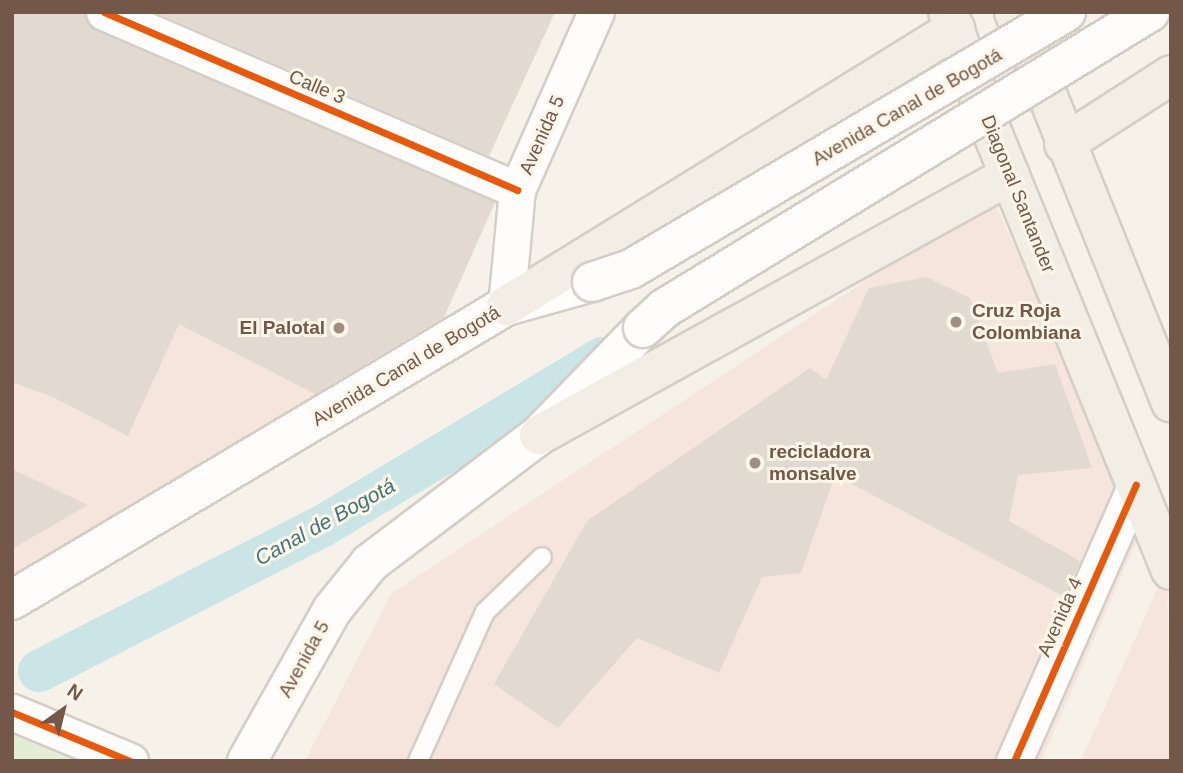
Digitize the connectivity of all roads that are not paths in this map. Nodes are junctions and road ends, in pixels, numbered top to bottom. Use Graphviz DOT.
graph roads {
  1 [pos="104,12"];
  2 [pos="596,12"];
  3 [pos="1014,12"];
  4 [pos="1066,12"];
  5 [pos="1150,12"];
  6 [pos="951,21"];
  7 [pos="1171,75"];
  8 [pos="1064,144"];
  9 [pos="1010,175"];
  10 [pos="517,190"];
  11 [pos="506,306"];
  12 [pos="1169,391"];
  13 [pos="539,435"];
  14 [pos="1136,485"];
  15 [pos="541,557"];
  16 [pos="1171,570"];
  17 [pos="12,600"];
  18 [pos="12,712"];
  19 [pos="130,761"];
  20 [pos="247,761"];
  21 [pos="418,761"];
  22 [pos="1014,761"];
  1 -- 10 [label="street, Calle 3"];
  2 -- 10 [label="street, Avenida 5"];
  3 -- 8 [label="main road"];
  4 -- 11 [label="main road, Avenida Canal de Bogotá, bridge"];
  5 -- 13 [label="main road, bridge"];
  6 -- 9 [label="main road, Diagonal Santander"];
  6 -- 11 [label="main road"];
  7 -- 8 [label="main road"];
  8 -- 12 [label="main road"];
  9 -- 13 [label="main road"];
  9 -- 14 [label="main road, Diagonal Santander"];
  10 -- 11 [label="street, Avenida 5"];
  11 -- 17 [label="main road, Avenida Canal de Bogotá"];
  13 -- 20 [label="main road, Avenida 5"];
  14 -- 16 [label="main road, Diagonal Santander"];
  14 -- 22 [label="street, Avenida 4"];
  15 -- 21 [label="lane"];
  18 -- 19 [label="street"];
}
